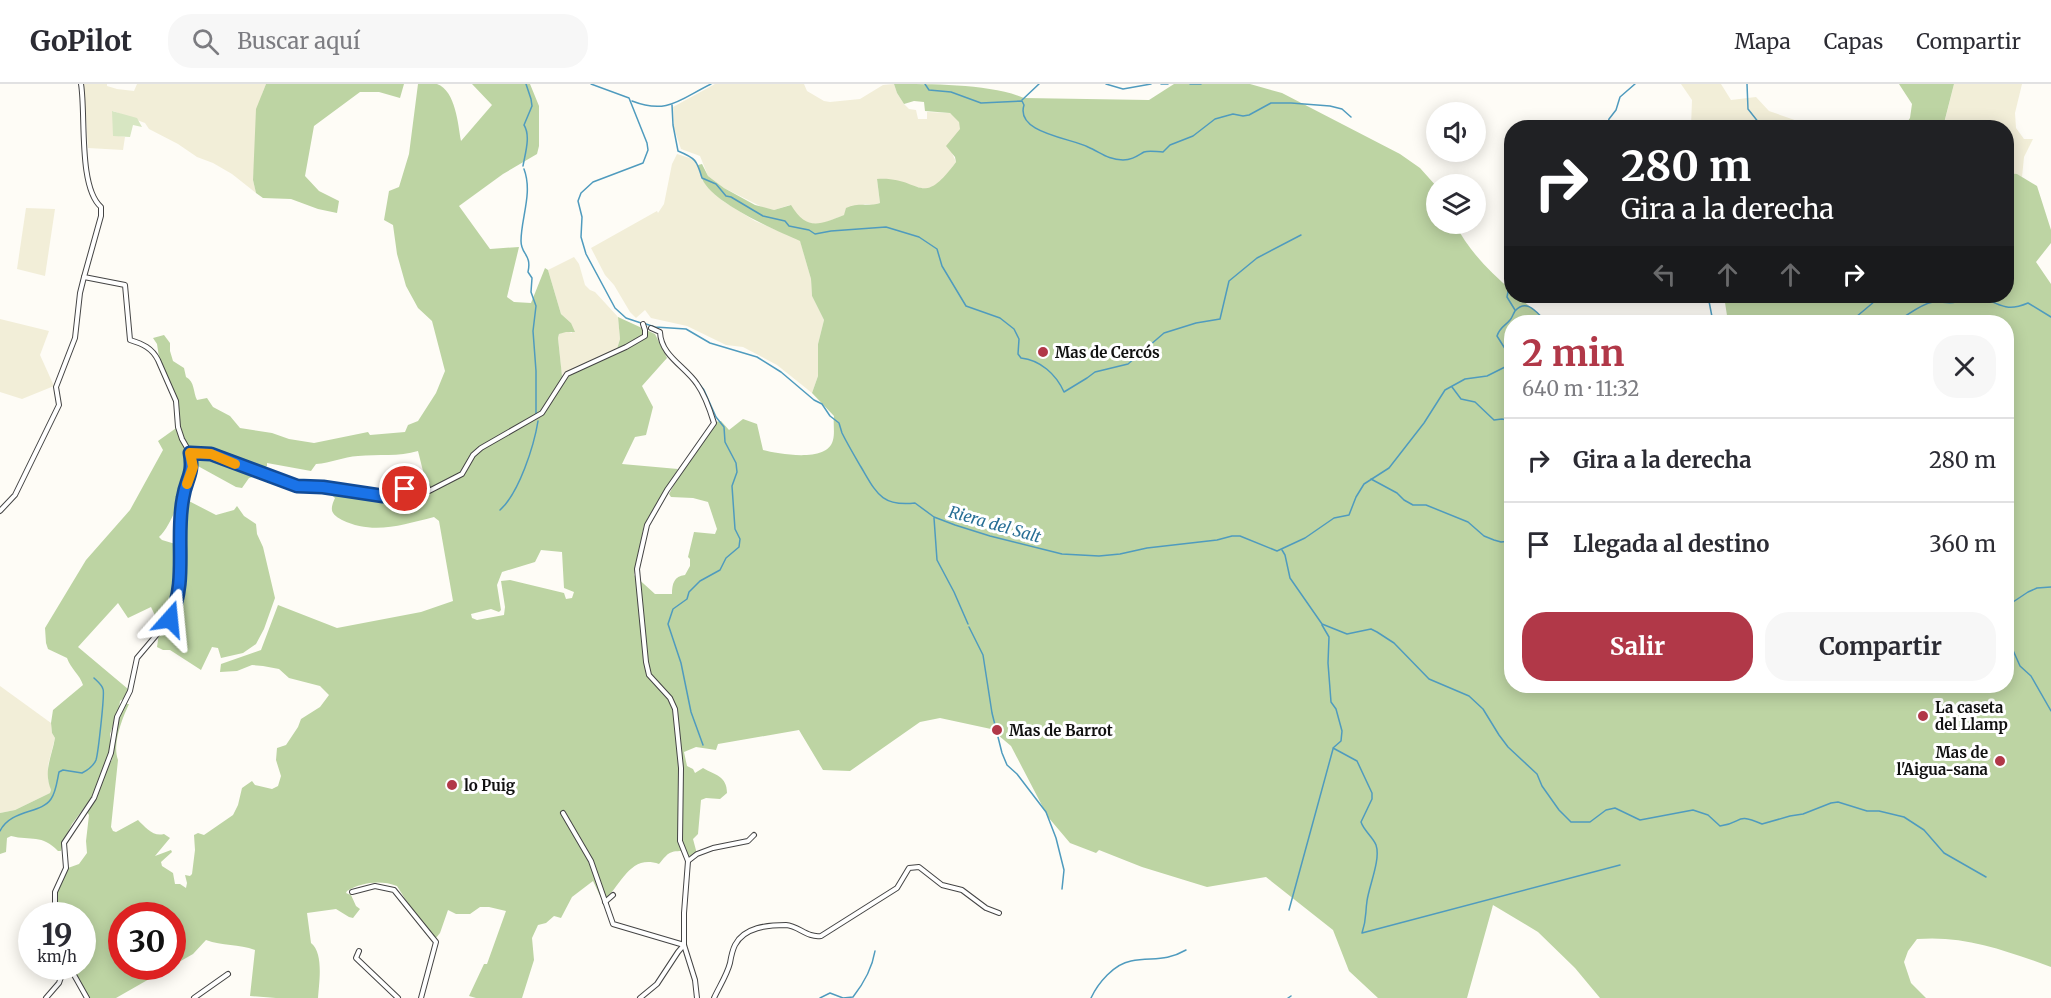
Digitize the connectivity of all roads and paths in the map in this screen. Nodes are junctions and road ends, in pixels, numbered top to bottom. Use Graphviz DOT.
graph roads {
  1 [pos="81,84"];
  2 [pos="84,276"];
  3 [pos="643,324"];
  4 [pos="651,328"];
  5 [pos="190,453"];
  6 [pos="0,511"];
  7 [pos="563,813"];
  8 [pos="754,837"];
  9 [pos="688,861"];
  10 [pos="352,892"];
  11 [pos="613,895"];
  12 [pos="55,902"];
  13 [pos="604,902"];
  14 [pos="999,913"];
  15 [pos="684,945"];
  16 [pos="359,951"];
  17 [pos="228,974"];
  18 [pos="60,980"];
  19 [pos="76,980"];
  20 [pos="46,998"];
  21 [pos="87,998"];
  22 [pos="194,998"];
  23 [pos="398,998"];
  24 [pos="421,998"];
  25 [pos="640,998"];
  26 [pos="697,998"];
  27 [pos="714,998"];
  1 -- 2 [label="street"];
  2 -- 5 [label="street"];
  2 -- 6 [label="street"];
  3 -- 5 [label="street"];
  4 -- 9 [label="street"];
  5 -- 12 [label="street"];
  7 -- 13 [label="street"];
  8 -- 9 [label="street"];
  9 -- 15 [label="street"];
  10 -- 24 [label="street"];
  11 -- 13 [label="street"];
  13 -- 15 [label="street"];
  14 -- 27 [label="street"];
  15 -- 25 [label="street"];
  15 -- 26 [label="street"];
  16 -- 23 [label="street"];
  17 -- 22 [label="street"];
  18 -- 20 [label="street"];
  19 -- 21 [label="street"];
}
